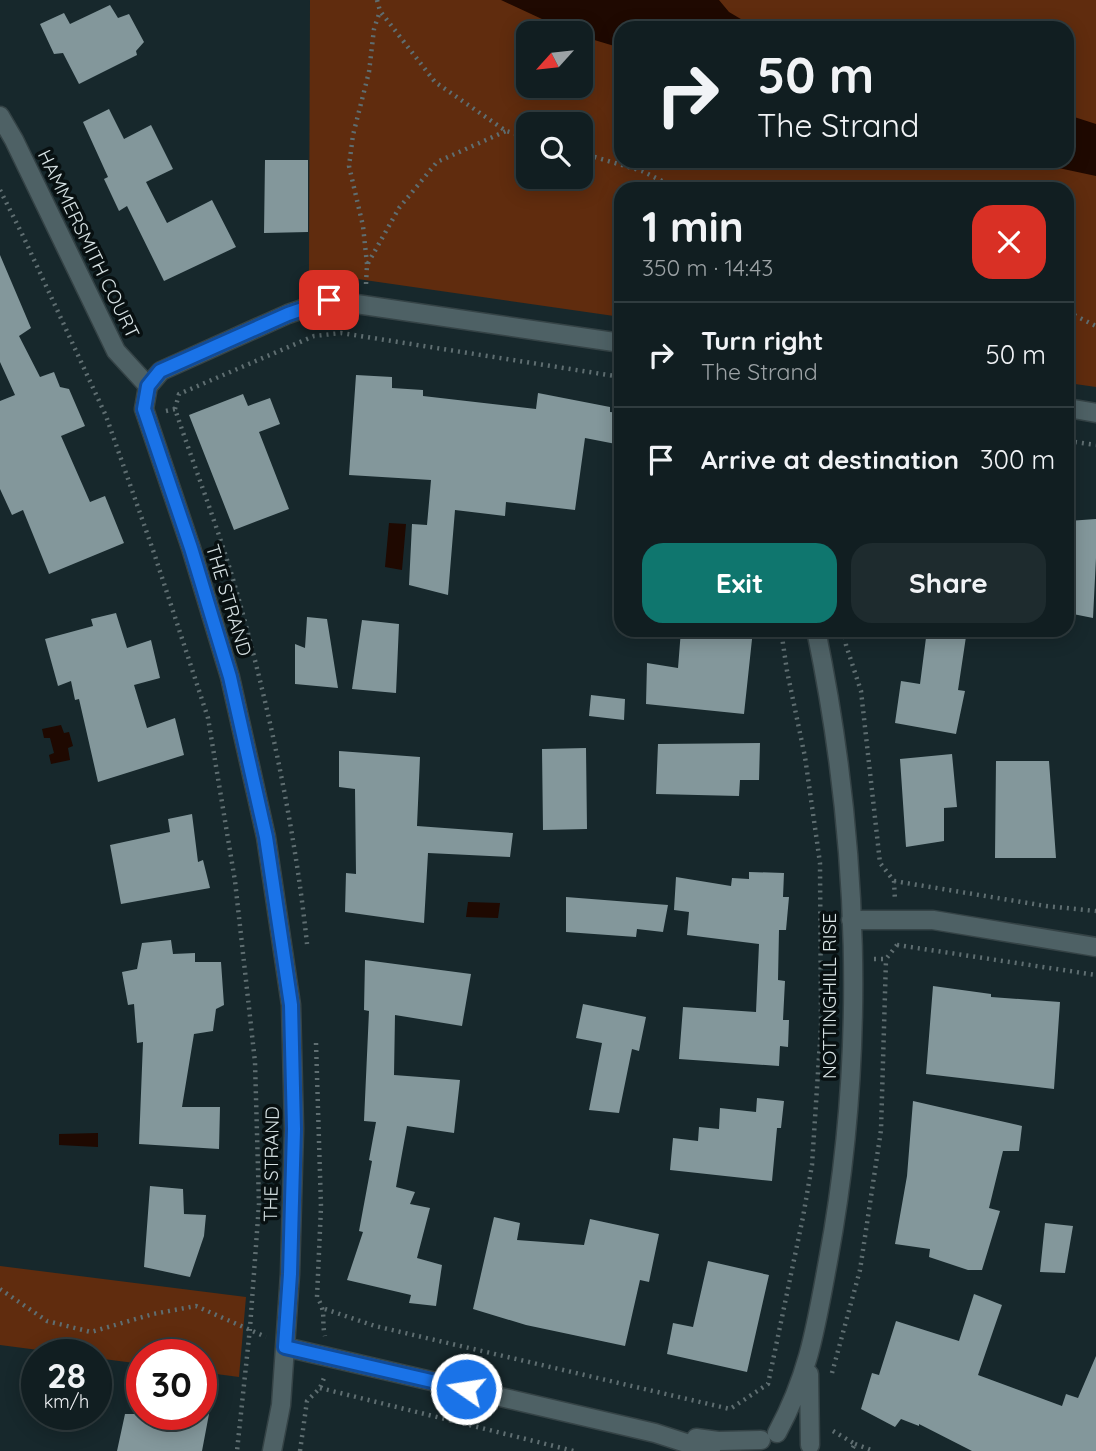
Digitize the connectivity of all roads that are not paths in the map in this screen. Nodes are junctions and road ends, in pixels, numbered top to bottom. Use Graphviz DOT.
graph roads {
  1 [pos="0,116"];
  2 [pos="614,342"];
  3 [pos="148,386"];
  4 [pos="1074,409"];
  5 [pos="1096,413"];
  6 [pos="817,637"];
  7 [pos="851,920"];
  8 [pos="1096,947"];
  9 [pos="285,1347"];
  10 [pos="809,1360"];
  11 [pos="654,1433"];
  12 [pos="765,1441"];
  13 [pos="811,1448"];
  14 [pos="272,1451"];
  15 [pos="711,1451"];
  1 -- 3 [label="street, HAMMERSMITH COURT"];
  2 -- 3 [label="street"];
  3 -- 9 [label="street, THE STRAND"];
  4 -- 5 [label="street"];
  6 -- 7 [label="street, NOTTINGHILL RISE"];
  7 -- 8 [label="street"];
  7 -- 10 [label="street, NOTTINGHILL RISE"];
  9 -- 11 [label="street"];
  9 -- 14 [label="street, THE STRAND"];
  10 -- 12 [label="street, NOTTINGHILL RISE"];
  10 -- 13 [label="street, NOTTINGHILL RISE"];
  11 -- 12 [label="street"];
  11 -- 15 [label="street"];
  12 -- 13 [label="street"];
}
